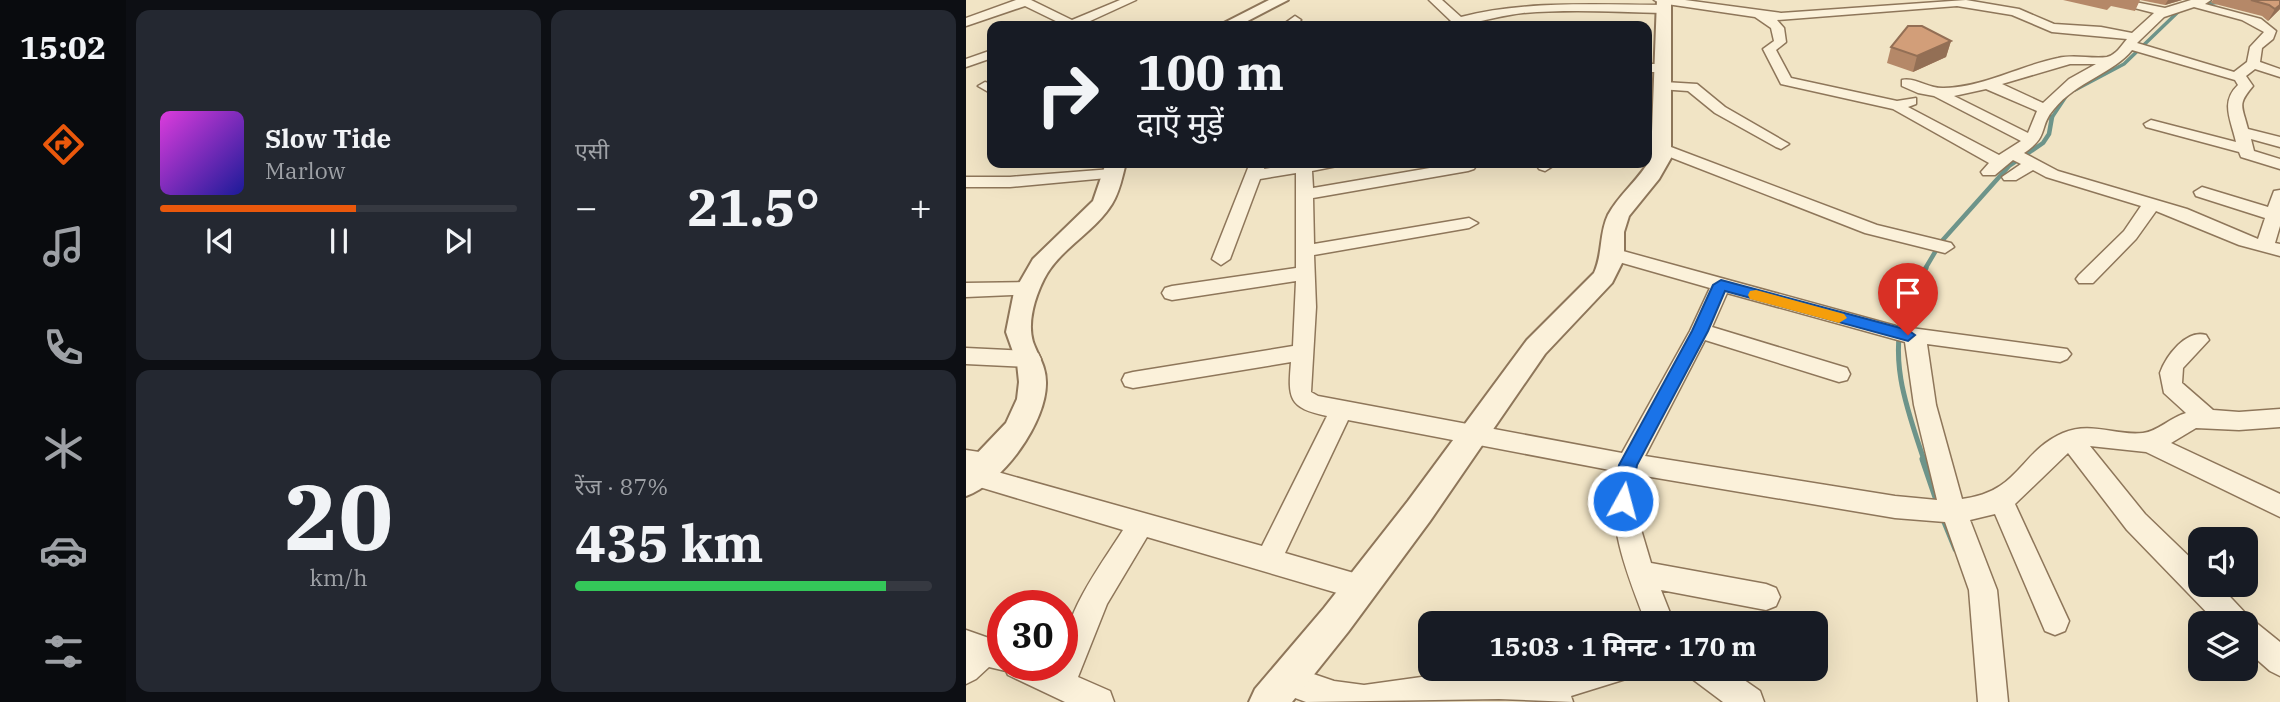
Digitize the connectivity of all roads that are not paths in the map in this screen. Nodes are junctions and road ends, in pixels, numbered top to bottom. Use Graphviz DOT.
graph roads {
  1 [pos="1130,0"];
  2 [pos="1281,0"];
  3 [pos="1435,0"];
  4 [pos="1506,0"];
  5 [pos="2109,0"];
  6 [pos="2155,0"];
  7 [pos="1024,1"];
  8 [pos="1957,1"];
  9 [pos="1663,2"];
  10 [pos="2199,3"];
  11 [pos="2178,7"];
  12 [pos="1518,10"];
  13 [pos="2099,10"];
  14 [pos="2165,12"];
  15 [pos="1760,16"];
  16 [pos="1061,21"];
  17 [pos="1078,21"];
  18 [pos="1237,21"];
  19 [pos="1452,21"];
  20 [pos="1468,21"];
  21 [pos="966,22"];
  22 [pos="2152,23"];
  23 [pos="2272,31"];
  24 [pos="2136,45"];
  25 [pos="2257,45"];
  26 [pos="2280,51"];
  27 [pos="987,56"];
  28 [pos="2113,61"];
  29 [pos="966,63"];
  30 [pos="2253,64"];
  31 [pos="2280,73"];
  32 [pos="1658,74"];
  33 [pos="2017,75"];
  34 [pos="2238,77"];
  35 [pos="2079,79"];
  36 [pos="1907,83"];
  37 [pos="1987,83"];
  38 [pos="1941,94"];
  39 [pos="1900,106"];
  40 [pos="2045,108"];
  41 [pos="2151,124"];
  42 [pos="2241,132"];
  43 [pos="2032,141"];
  44 [pos="2280,142"];
  45 [pos="1781,144"];
  46 [pos="1663,149"];
  47 [pos="2245,149"];
  48 [pos="2022,159"];
  49 [pos="2280,164"];
  50 [pos="1280,168"];
  51 [pos="1304,168"];
  52 [pos="1456,168"];
  53 [pos="1114,169"];
  54 [pos="1256,169"];
  55 [pos="2010,177"];
  56 [pos="966,182"];
  57 [pos="2202,192"];
  58 [pos="1305,194"];
  59 [pos="2280,195"];
  60 [pos="2151,204"];
  61 [pos="2274,215"];
  62 [pos="1469,223"];
  63 [pos="1938,246"];
  64 [pos="2273,249"];
  65 [pos="1306,251"];
  66 [pos="1612,254"];
  67 [pos="1222,259"];
  68 [pos="1306,273"];
  69 [pos="2086,278"];
  70 [pos="1721,285"];
  71 [pos="1027,289"];
  72 [pos="966,290"];
  73 [pos="1172,293"];
  74 [pos="1700,331"];
  75 [pos="1906,335"];
  76 [pos="2199,340"];
  77 [pos="1303,352"];
  78 [pos="2060,354"];
  79 [pos="966,356"];
  80 [pos="1030,359"];
  81 [pos="1839,374"];
  82 [pos="1133,380"];
  83 [pos="1341,410"];
  84 [pos="2280,418"];
  85 [pos="2208,419"];
  86 [pos="1475,435"];
  87 [pos="2071,440"];
  88 [pos="2147,442"];
  89 [pos="1628,465"];
  90 [pos="974,470"];
  91 [pos="2001,500"];
  92 [pos="2280,506"];
  93 [pos="1943,510"];
  94 [pos="1142,523"];
  95 [pos="1269,559"];
  96 [pos="1642,573"];
  97 [pos="1361,587"];
  98 [pos="1766,597"];
  99 [pos="1656,611"];
  100 [pos="2225,611"];
  101 [pos="2055,621"];
  102 [pos="2258,642"];
  103 [pos="2280,662"];
  104 [pos="1053,681"];
  105 [pos="1586,681"];
  106 [pos="1719,681"];
  107 [pos="1060,684"];
  108 [pos="1278,691"];
  109 [pos="1548,696"];
  110 [pos="1099,702"];
  111 [pos="1749,702"];
  112 [pos="1993,702"];
  1 -- 17 [label="street"];
  2 -- 18 [label="street"];
  3 -- 19 [label="street"];
  4 -- 12 [label="street"];
  5 -- 14 [label="street"];
  6 -- 11 [label="street"];
  7 -- 16 [label="street"];
  7 -- 21 [label="street"];
  8 -- 15 [label="street"];
  8 -- 24 [label="street"];
  9 -- 12 [label="street"];
  9 -- 15 [label="street"];
  9 -- 32 [label="street"];
  10 -- 11 [label="street"];
  10 -- 23 [label="street"];
  11 -- 14 [label="street"];
  12 -- 20 [label="street"];
  13 -- 22 [label="street"];
  14 -- 22 [label="street"];
  15 -- 39 [label="street"];
  22 -- 24 [label="street"];
  23 -- 25 [label="street"];
  24 -- 28 [label="street"];
  24 -- 34 [label="street"];
  25 -- 26 [label="street"];
  25 -- 30 [label="street"];
  27 -- 29 [label="street"];
  28 -- 33 [label="street"];
  28 -- 35 [label="street"];
  30 -- 31 [label="street"];
  30 -- 34 [label="street"];
  32 -- 45 [label="street"];
  32 -- 46 [label="street"];
  33 -- 35 [label="street"];
  33 -- 37 [label="street"];
  34 -- 42 [label="street"];
  35 -- 40 [label="street"];
  36 -- 38 [label="street"];
  37 -- 38 [label="street"];
  37 -- 40 [label="street"];
  38 -- 39 [label="street"];
  38 -- 43 [label="street"];
  39 -- 48 [label="street"];
  40 -- 43 [label="street"];
  41 -- 47 [label="street"];
  42 -- 44 [label="street"];
  42 -- 47 [label="street"];
  43 -- 48 [label="street"];
  46 -- 63 [label="street"];
  46 -- 66 [label="street"];
  47 -- 49 [label="street"];
  48 -- 55 [label="street"];
  48 -- 60 [label="street"];
  50 -- 54 [label="street"];
  51 -- 58 [label="street"];
  52 -- 58 [label="street"];
  53 -- 56 [label="street"];
  53 -- 71 [label="street"];
  54 -- 67 [label="street"];
  57 -- 61 [label="street"];
  58 -- 65 [label="street"];
  59 -- 61 [label="street"];
  60 -- 64 [label="street"];
  60 -- 69 [label="street"];
  61 -- 64 [label="street"];
  62 -- 65 [label="street"];
  65 -- 68 [label="street"];
  66 -- 70 [label="street"];
  66 -- 86 [label="street"];
  68 -- 73 [label="street"];
  68 -- 77 [label="street"];
  70 -- 74 [label="street"];
  70 -- 75 [label="street"];
  71 -- 72 [label="street"];
  71 -- 80 [label="street"];
  74 -- 81 [label="street"];
  74 -- 89 [label="street"];
  75 -- 78 [label="street"];
  75 -- 93 [label="street"];
  76 -- 85 [label="street"];
  77 -- 82 [label="street"];
  77 -- 83 [label="street"];
  79 -- 80 [label="street"];
  80 -- 90 [label="street"];
  83 -- 86 [label="street"];
  83 -- 95 [label="street"];
  84 -- 85 [label="street"];
  85 -- 88 [label="street"];
  86 -- 89 [label="street"];
  86 -- 97 [label="street"];
  87 -- 88 [label="street"];
  87 -- 91 [label="street"];
  87 -- 100 [label="street"];
  88 -- 92 [label="street"];
  89 -- 93 [label="street"];
  89 -- 96 [label="street"];
  90 -- 94 [label="street"];
  91 -- 93 [label="street"];
  91 -- 101 [label="street"];
  93 -- 112 [label="street"];
  94 -- 95 [label="street"];
  94 -- 107 [label="street"];
  95 -- 97 [label="street"];
  96 -- 98 [label="street"];
  96 -- 99 [label="street"];
  97 -- 108 [label="street"];
  102 -- 103 [label="street"];
  104 -- 107 [label="street"];
  105 -- 109 [label="street"];
  106 -- 111 [label="street"];
  107 -- 110 [label="street"];
  108 -- 109 [label="street"];
}
